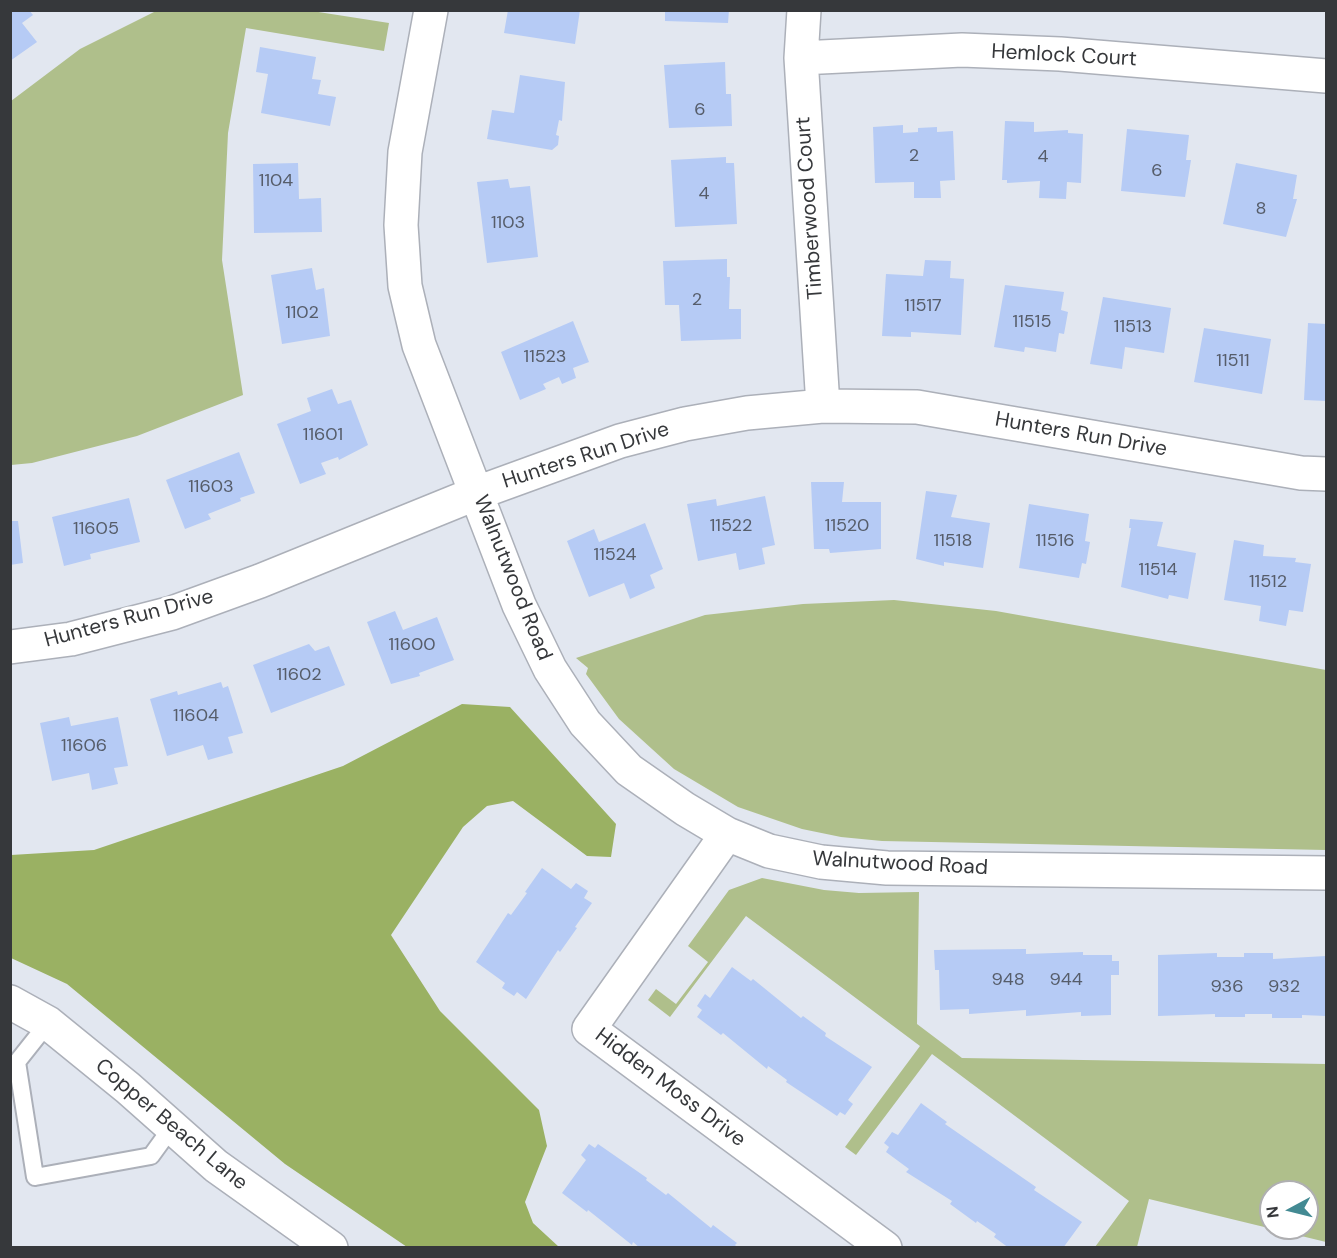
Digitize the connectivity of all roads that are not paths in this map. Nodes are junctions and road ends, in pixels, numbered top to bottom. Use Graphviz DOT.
graph roads {
  1 [pos="431,10"];
  2 [pos="804,10"];
  3 [pos="801,58"];
  4 [pos="1326,76"];
  5 [pos="823,406"];
  6 [pos="1326,474"];
  7 [pos="477,493"];
  8 [pos="10,647"];
  9 [pos="728,834"];
  10 [pos="1326,873"];
  11 [pos="10,1002"];
  12 [pos="48,1023"];
  13 [pos="172,1127"];
  14 [pos="331,1248"];
  15 [pos="885,1248"];
  1 -- 7 [label="street, Walnutwood Road"];
  2 -- 3 [label="street, Timberwood Court"];
  3 -- 4 [label="street, Hemlock Court"];
  3 -- 5 [label="street, Timberwood Court"];
  5 -- 6 [label="street, Hunters Run Drive"];
  5 -- 7 [label="street, Hunters Run Drive"];
  7 -- 8 [label="street, Hunters Run Drive"];
  7 -- 9 [label="street, Walnutwood Road"];
  9 -- 10 [label="street, Walnutwood Road"];
  9 -- 15 [label="street, Hidden Moss Drive"];
  11 -- 12 [label="street, Copper Beach Lane"];
  12 -- 13 [label="street, Copper Beach Lane"];
  12 -- 13 [label="lane"];
  13 -- 14 [label="street, Copper Beach Lane"];
}
